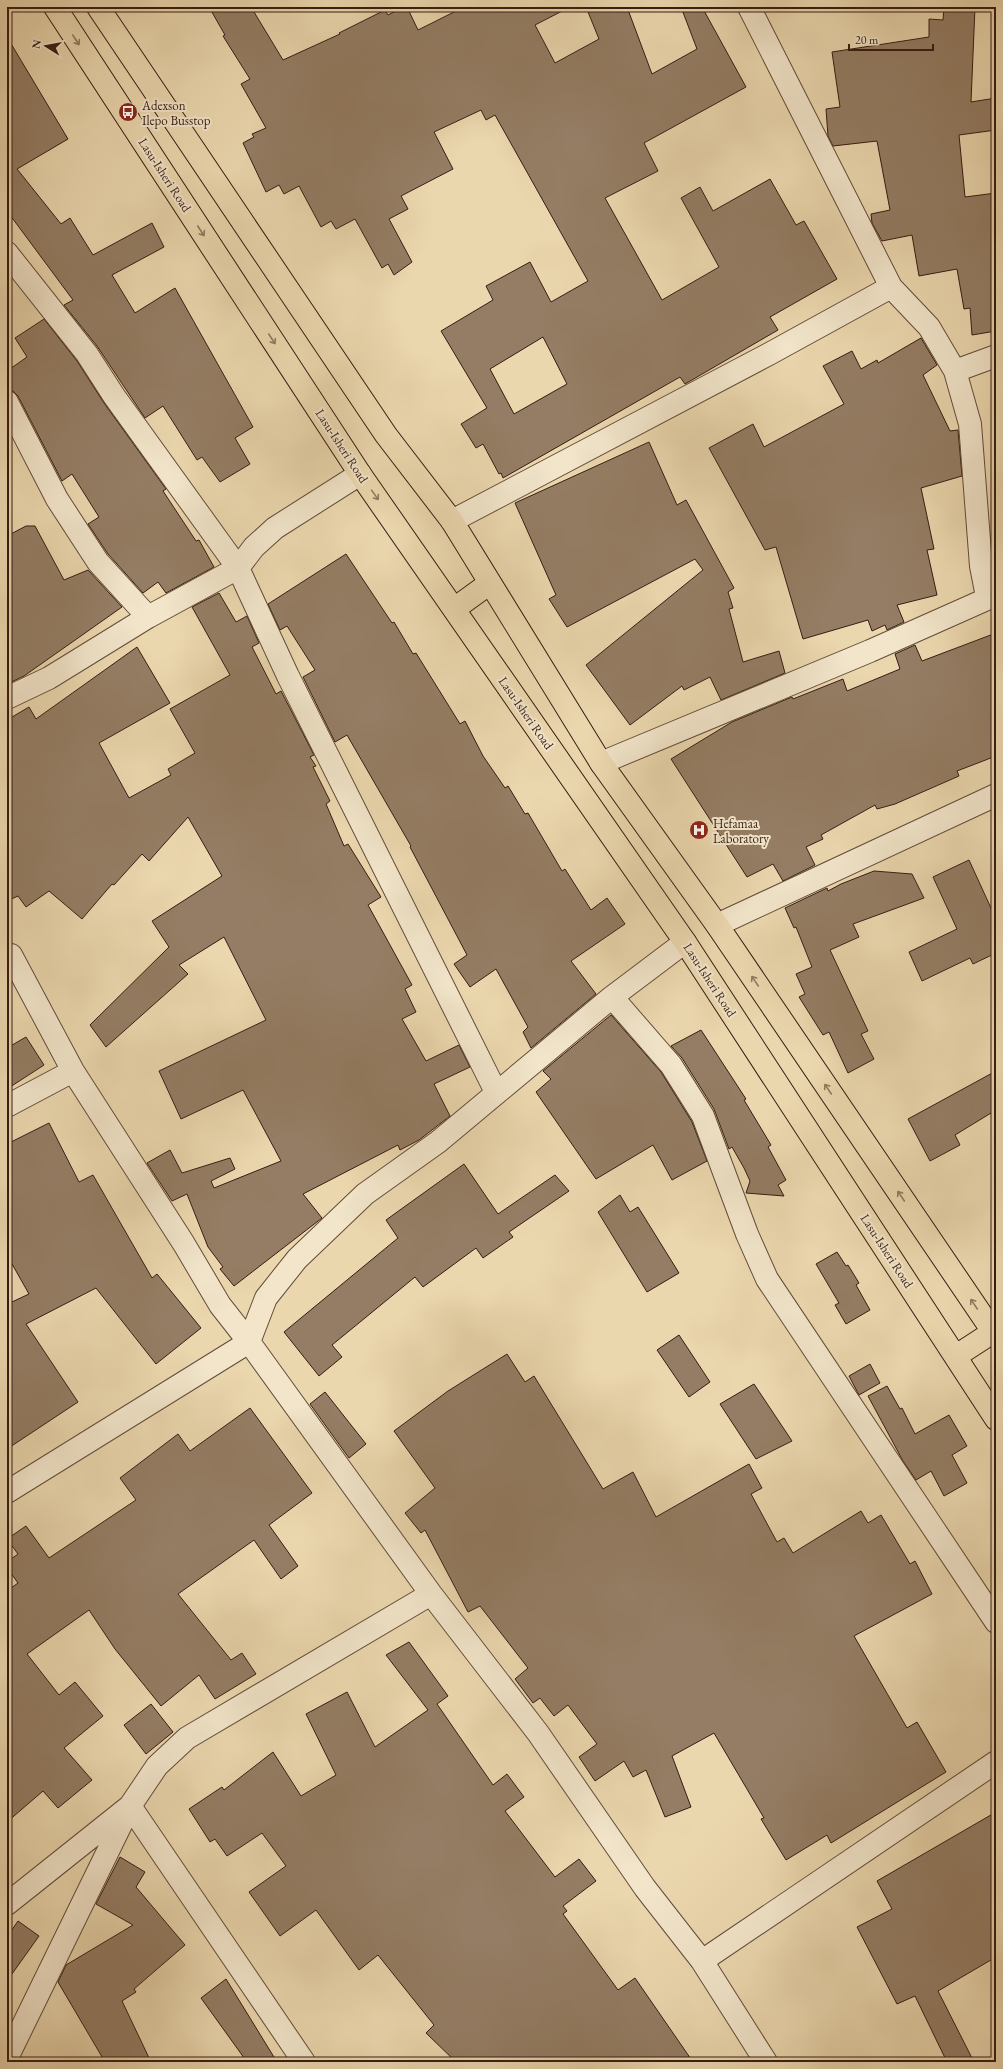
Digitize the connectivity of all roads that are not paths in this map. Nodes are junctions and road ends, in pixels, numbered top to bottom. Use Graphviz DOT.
graph roads {
  1 [pos="55,7"];
  2 [pos="98,7"];
  3 [pos="749,7"];
  4 [pos="7,253"];
  5 [pos="891,287"];
  6 [pos="996,356"];
  7 [pos="955,372"];
  8 [pos="7,402"];
  9 [pos="360,474"];
  10 [pos="452,521"];
  11 [pos="238,568"];
  12 [pos="490,583"];
  13 [pos="992,596"];
  14 [pos="454,609"];
  15 [pos="148,617"];
  16 [pos="7,698"];
  17 [pos="601,763"];
  18 [pos="996,795"];
  19 [pos="717,925"];
  20 [pos="685,942"];
  21 [pos="11,955"];
  22 [pos="612,997"];
  23 [pos="73,1071"];
  24 [pos="496,1092"];
  25 [pos="7,1106"];
  26 [pos="994,1334"];
  27 [pos="249,1342"];
  28 [pos="956,1356"];
  29 [pos="996,1420"];
  30 [pos="7,1492"];
  31 [pos="431,1594"];
  32 [pos="996,1622"];
  33 [pos="996,1762"];
  34 [pos="130,1806"];
  35 [pos="7,1904"];
  36 [pos="702,1961"];
  37 [pos="7,2058"];
  38 [pos="304,2062"];
  39 [pos="766,2062"];
  1 -- 9 [label="main road, Lasu-Isheri Road, one-way"];
  2 -- 10 [label="main road"];
  3 -- 5 [label="street"];
  4 -- 11 [label="street"];
  5 -- 7 [label="street"];
  5 -- 10 [label="street"];
  6 -- 7 [label="street"];
  7 -- 13 [label="street"];
  8 -- 15 [label="street"];
  9 -- 11 [label="street"];
  9 -- 14 [label="main road, Lasu-Isheri Road, one-way"];
  10 -- 12 [label="main road"];
  11 -- 15 [label="street"];
  11 -- 24 [label="street"];
  12 -- 14 [label="main road"];
  12 -- 17 [label="main road"];
  13 -- 17 [label="street"];
  14 -- 20 [label="main road, Lasu-Isheri Road"];
  15 -- 16 [label="street"];
  17 -- 19 [label="main road"];
  18 -- 19 [label="street"];
  26 -- 19 [label="main road, one-way"];
  20 -- 22 [label="street"];
  20 -- 28 [label="main road, Lasu-Isheri Road"];
  21 -- 23 [label="street"];
  22 -- 24 [label="street"];
  22 -- 32 [label="street"];
  23 -- 25 [label="street"];
  23 -- 27 [label="street"];
  24 -- 27 [label="street"];
  26 -- 28 [label="main road"];
  27 -- 30 [label="street"];
  27 -- 31 [label="street"];
  28 -- 29 [label="main road, Lasu-Isheri Road"];
  31 -- 34 [label="street"];
  31 -- 36 [label="street"];
  33 -- 36 [label="street"];
  34 -- 35 [label="street"];
  34 -- 37 [label="street"];
  34 -- 38 [label="street"];
  36 -- 39 [label="street"];
}
